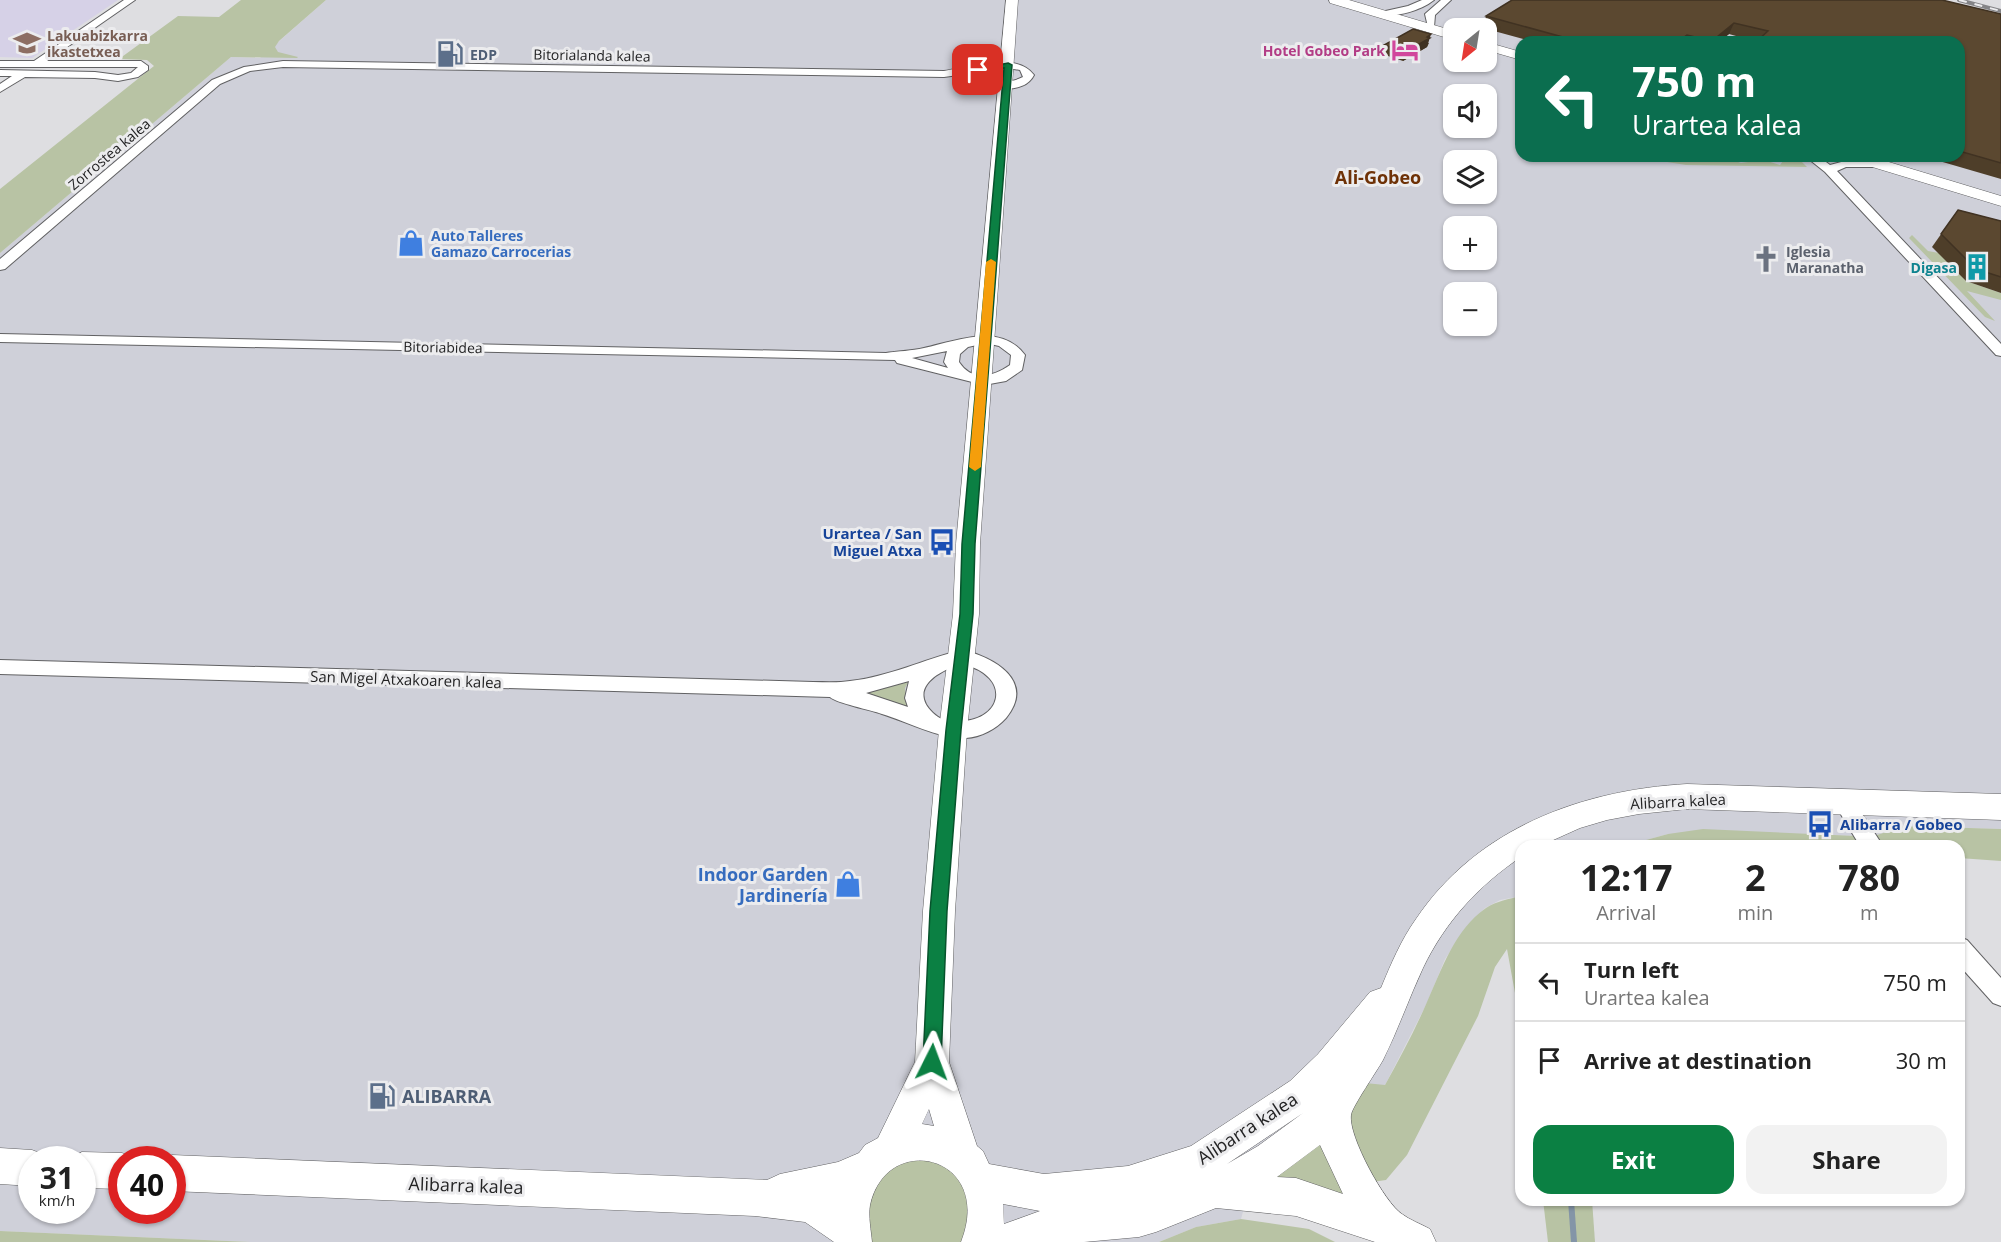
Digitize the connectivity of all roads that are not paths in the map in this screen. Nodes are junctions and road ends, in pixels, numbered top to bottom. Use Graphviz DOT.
graph roads {
  1 [pos="130,0"];
  2 [pos="1012,0"];
  3 [pos="1335,0"];
  4 [pos="1348,0"];
  5 [pos="1429,0"];
  6 [pos="1446,0"];
  7 [pos="1402,10"];
  8 [pos="1386,12"];
  9 [pos="1429,21"];
  10 [pos="1443,28"];
  11 [pos="1443,31"];
  12 [pos="1497,47"];
  13 [pos="1515,52"];
  14 [pos="0,64"];
  15 [pos="36,64"];
  16 [pos="1008,65"];
  17 [pos="991,67"];
  18 [pos="241,71"];
  19 [pos="0,73"];
  20 [pos="23,74"];
  21 [pos="944,74"];
  22 [pos="999,84"];
  23 [pos="0,89"];
  24 [pos="1839,162"];
  25 [pos="1878,162"];
  26 [pos="1879,162"];
  27 [pos="2001,196"];
  28 [pos="2001,201"];
  29 [pos="0,266"];
  30 [pos="0,338"];
  31 [pos="986,339"];
  32 [pos="964,343"];
  33 [pos="2001,352"];
  34 [pos="886,357"];
  35 [pos="972,378"];
  36 [pos="949,660"];
  37 [pos="0,667"];
  38 [pos="813,690"];
  39 [pos="942,726"];
  40 [pos="1844,802"];
  41 [pos="2001,807"];
  42 [pos="1524,840"];
  43 [pos="1868,840"];
  44 [pos="1515,846"];
  45 [pos="1965,955"];
  46 [pos="1397,985"];
  47 [pos="2001,995"];
  48 [pos="932,1062"];
  49 [pos="1332,1109"];
  50 [pos="880,1157"];
  51 [pos="0,1166"];
  52 [pos="18,1167"];
  53 [pos="971,1169"];
  54 [pos="186,1174"];
  55 [pos="1217,1190"];
  56 [pos="759,1197"];
  57 [pos="851,1235"];
  58 [pos="1402,1235"];
  59 [pos="980,1242"];
  60 [pos="1006,1242"];
  1 -- 15 [label="street"];
  2 -- 16 [label="street"];
  3 -- 11 [label="street"];
  4 -- 8 [label="street"];
  5 -- 7 [label="street"];
  6 -- 9 [label="street"];
  7 -- 8 [label="street"];
  7 -- 9 [label="street"];
  8 -- 9 [label="street"];
  9 -- 10 [label="street"];
  12 -- 13 [label="street"];
  14 -- 15 [label="street"];
  15 -- 20 [label="street"];
  16 -- 17 [label="street, Bitorialanda kalea"];
  16 -- 22 [label="street"];
  16 -- 22 [label="street"];
  17 -- 21 [label="street, Bitorialanda kalea"];
  17 -- 22 [label="street"];
  18 -- 21 [label="street, Bitorialanda kalea"];
  18 -- 29 [label="street, Zorrostea kalea"];
  19 -- 20 [label="street"];
  20 -- 23 [label="street"];
  21 -- 22 [label="street, Bitorialanda kalea"];
  22 -- 31 [label="street"];
  24 -- 33 [label="street"];
  25 -- 28 [label="street"];
  26 -- 27 [label="street"];
  30 -- 34 [label="street, Bitoriabidea"];
  31 -- 32 [label="street, Bitoriabidea"];
  31 -- 35 [label="street"];
  31 -- 35 [label="street"];
  32 -- 34 [label="street, Bitoriabidea"];
  32 -- 35 [label="street"];
  34 -- 35 [label="street, Bitoriabidea"];
  35 -- 36 [label="street"];
  36 -- 38 [label="street, San Migel Atxakoaren kalea"];
  36 -- 39 [label="street"];
  36 -- 39 [label="street"];
  36 -- 39 [label="street"];
  37 -- 38 [label="street, San Migel Atxakoaren kalea"];
  38 -- 39 [label="street, San Migel Atxakoaren kalea"];
  39 -- 48 [label="street"];
  40 -- 41 [label="street, Alibarra kalea"];
  40 -- 42 [label="street, Alibarra kalea"];
  40 -- 43 [label="street"];
  44 -- 46 [label="street, Alibarra kalea"];
  45 -- 47 [label="street"];
  46 -- 49 [label="street, Alibarra kalea"];
  46 -- 53 [label="street, Alibarra kalea"];
  48 -- 50 [label="street"];
  48 -- 53 [label="street"];
  49 -- 55 [label="street, Alibarra kalea"];
  49 -- 58 [label="street"];
  50 -- 53 [label="street, Alibarra kalea"];
  50 -- 56 [label="street, Alibarra kalea"];
  50 -- 57 [label="street"];
  51 -- 52 [label="street"];
  53 -- 59 [label="street"];
  54 -- 56 [label="street, Alibarra kalea"];
  55 -- 58 [label="street"];
  55 -- 60 [label="street, Alibarra kalea"];
  56 -- 57 [label="street, Alibarra kalea"];
}
